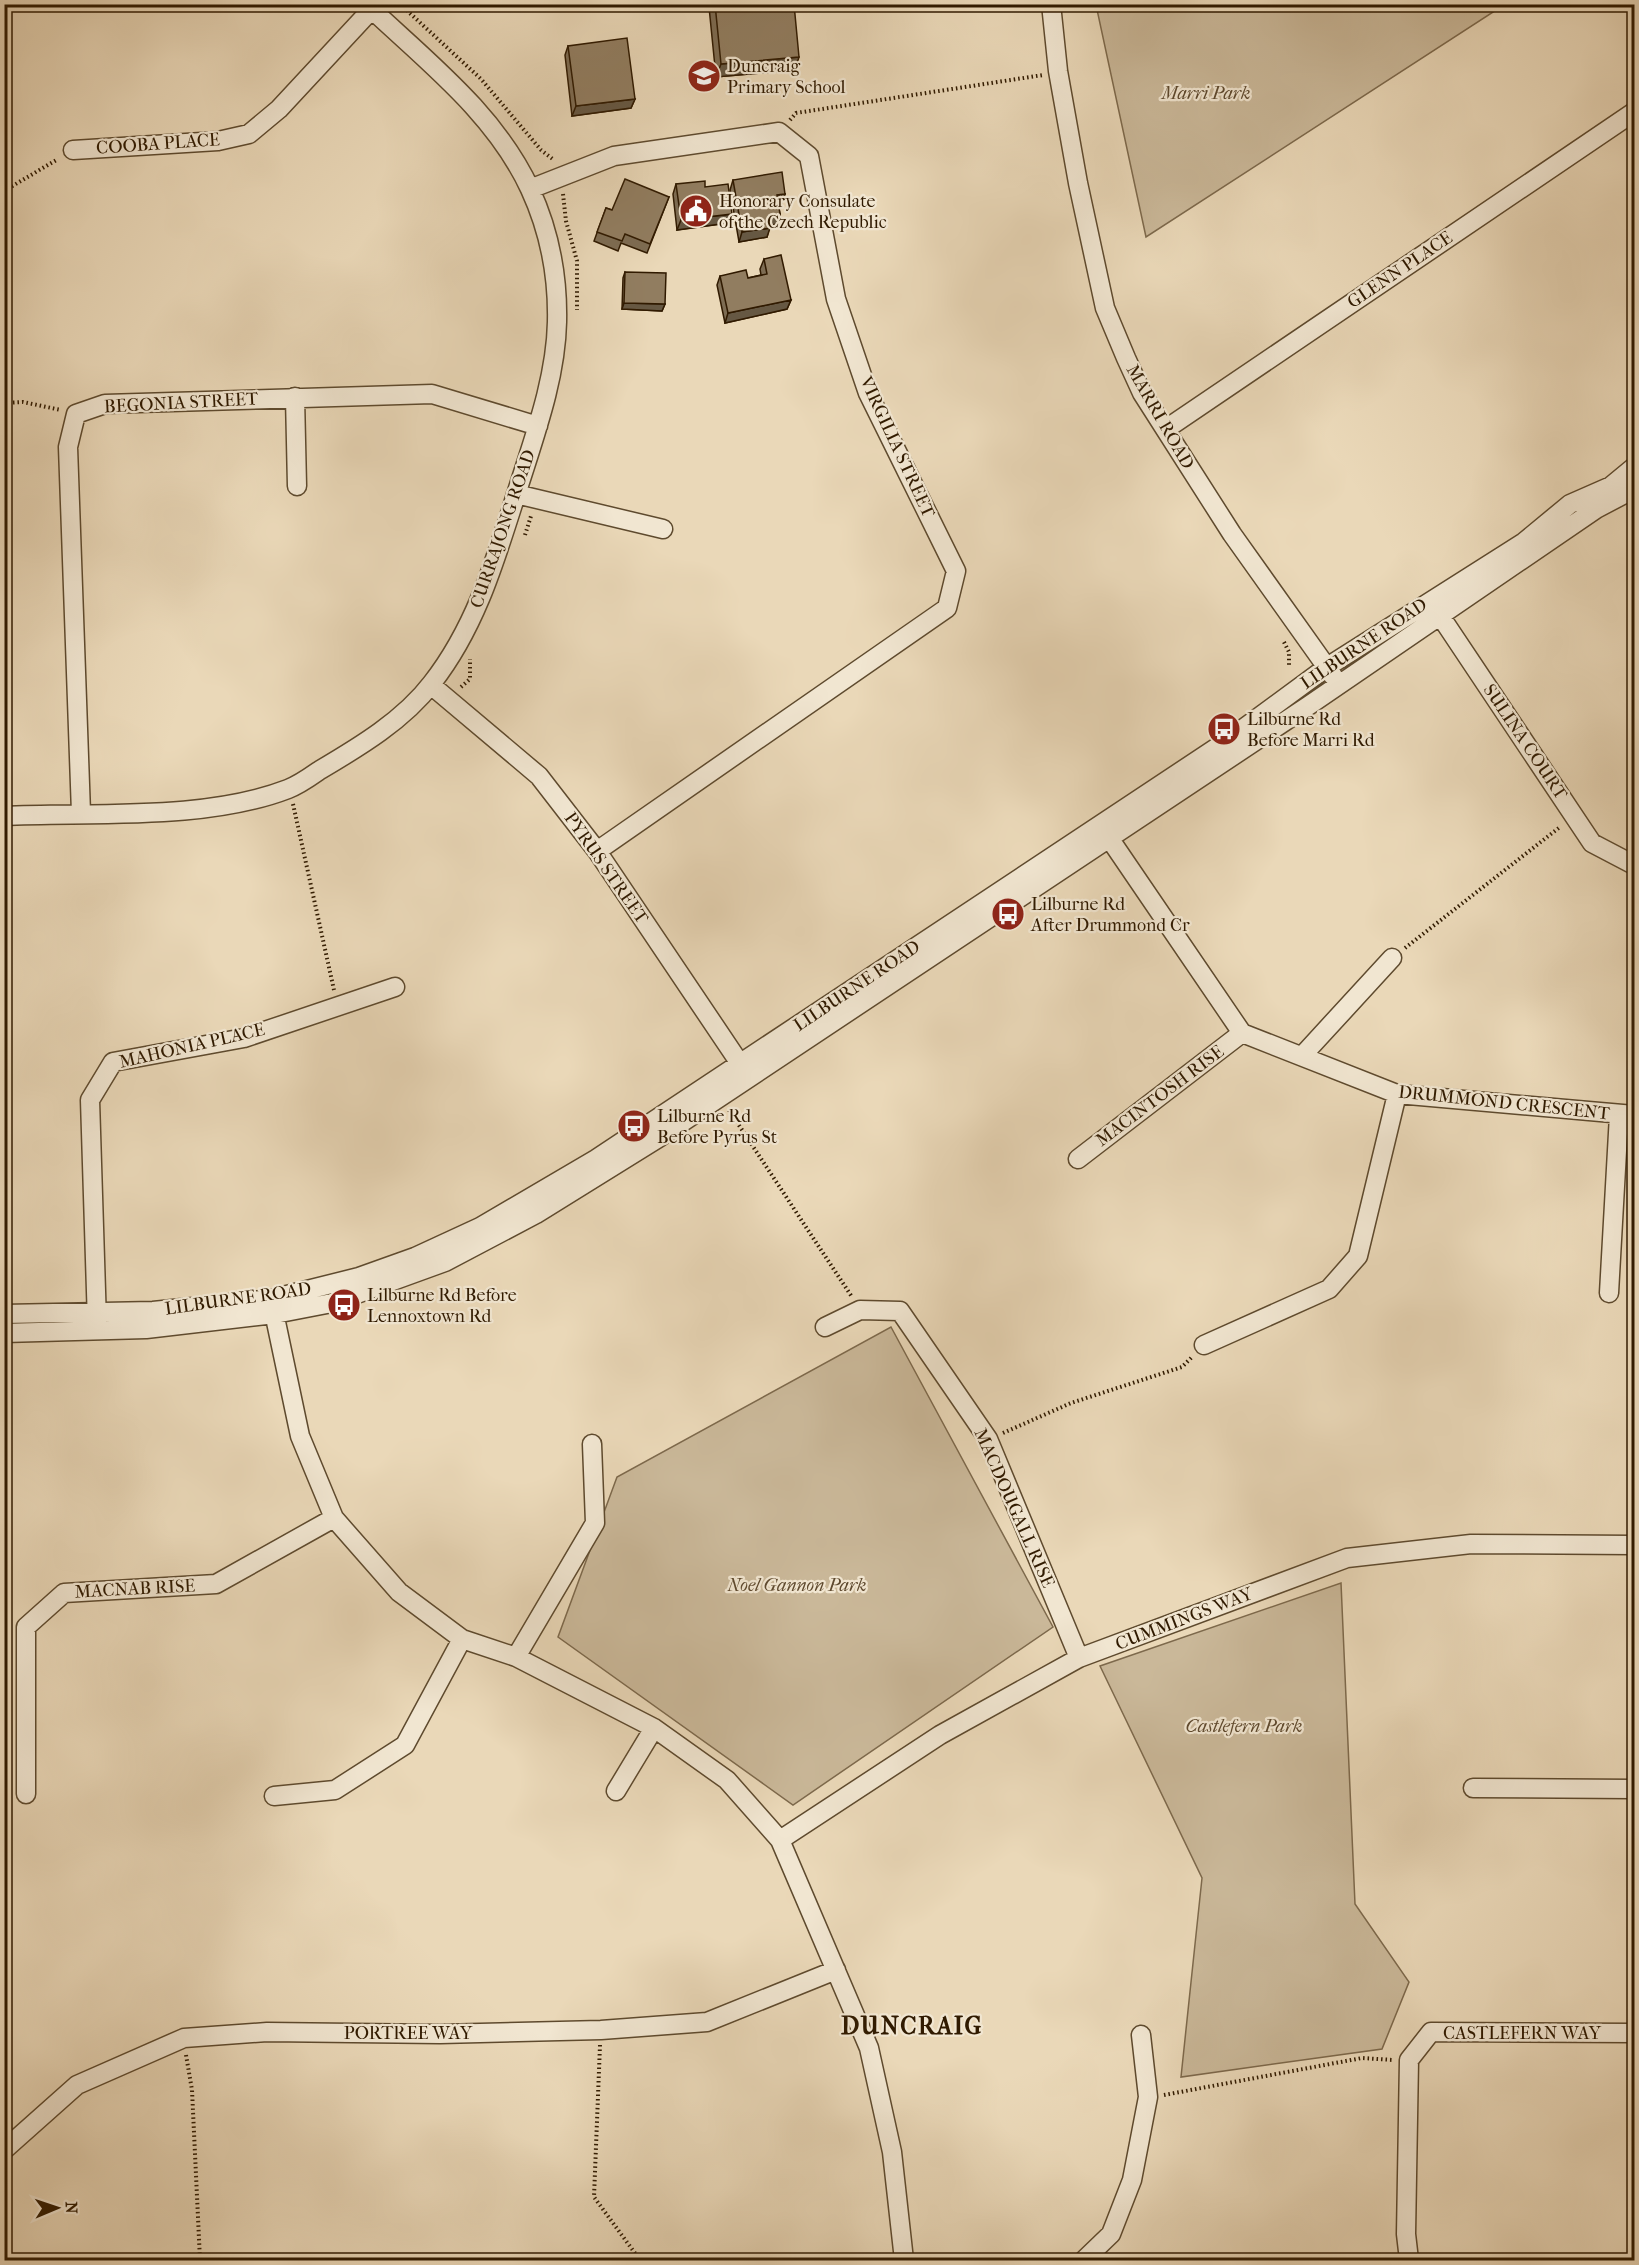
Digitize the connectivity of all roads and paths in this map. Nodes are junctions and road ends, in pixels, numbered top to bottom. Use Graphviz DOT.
graph roads {
  1 [pos="400,4"];
  2 [pos="1051,4"];
  3 [pos="369,7"];
  4 [pos="1050,74"];
  5 [pos="1635,112"];
  6 [pos="779,132"];
  7 [pos="72,150"];
  8 [pos="559,178"];
  9 [pos="530,189"];
  10 [pos="4,191"];
  11 [pos="577,314"];
  12 [pos="295,397"];
  13 [pos="4,403"];
  14 [pos="76,414"];
  15 [pos="538,426"];
  16 [pos="1166,429"];
  17 [pos="1635,467"];
  18 [pos="297,486"];
  19 [pos="1635,489"];
  20 [pos="516,494"];
  21 [pos="536,499"];
  22 [pos="663,529"];
  23 [pos="522,541"];
  24 [pos="1434,608"];
  25 [pos="476,649"];
  26 [pos="1327,667"];
  27 [pos="1339,684"];
  28 [pos="431,685"];
  29 [pos="449,700"];
  30 [pos="283,804"];
  31 [pos="81,813"];
  32 [pos="4,816"];
  33 [pos="1575,816"];
  34 [pos="1104,831"];
  35 [pos="597,851"];
  36 [pos="1635,866"];
  37 [pos="1392,958"];
  38 [pos="394,987"];
  39 [pos="337,1007"];
  40 [pos="1242,1033"];
  41 [pos="1302,1056"];
  42 [pos="745,1071"];
  43 [pos="1397,1094"];
  44 [pos="729,1109"];
  45 [pos="1627,1115"];
  46 [pos="1078,1159"];
  47 [pos="1609,1293"];
  48 [pos="273,1306"];
  49 [pos="860,1310"];
  50 [pos="96,1312"];
  51 [pos="4,1314"];
  52 [pos="825,1327"];
  53 [pos="97,1331"];
  54 [pos="4,1334"];
  55 [pos="1204,1346"];
  56 [pos="988,1439"];
  57 [pos="592,1444"];
  58 [pos="334,1518"];
  59 [pos="1635,1545"];
  60 [pos="462,1640"];
  61 [pos="516,1657"];
  62 [pos="1079,1658"];
  63 [pos="654,1728"];
  64 [pos="1473,1788"];
  65 [pos="1635,1789"];
  66 [pos="616,1791"];
  67 [pos="26,1794"];
  68 [pos="274,1796"];
  69 [pos="780,1840"];
  70 [pos="836,1970"];
  71 [pos="601,2030"];
  72 [pos="1635,2033"];
  73 [pos="1141,2035"];
  74 [pos="184,2038"];
  75 [pos="1408,2060"];
  76 [pos="1148,2097"];
  77 [pos="4,2150"];
  78 [pos="200,2260"];
  79 [pos="640,2260"];
  80 [pos="904,2260"];
  81 [pos="1084,2260"];
  82 [pos="1409,2260"];
  1 -- 8 [label="path"];
  2 -- 16 [label="street, MARRI ROAD"];
  3 -- 7 [label="street, COOBA PLACE"];
  3 -- 9 [label="street, CURRAJONG ROAD"];
  4 -- 6 [label="path"];
  5 -- 16 [label="street, GLENN PLACE"];
  6 -- 8 [label="street"];
  6 -- 35 [label="street, VIRGILIA STREET"];
  7 -- 10 [label="path"];
  8 -- 9 [label="street"];
  8 -- 11 [label="path"];
  9 -- 15 [label="street, CURRAJONG ROAD"];
  12 -- 14 [label="street, BEGONIA STREET"];
  12 -- 15 [label="street, BEGONIA STREET"];
  12 -- 18 [label="street"];
  13 -- 14 [label="path"];
  14 -- 31 [label="street"];
  15 -- 20 [label="street, CURRAJONG ROAD"];
  16 -- 26 [label="street, MARRI ROAD"];
  17 -- 24 [label="street, LILBURNE ROAD"];
  19 -- 24 [label="street, LILBURNE ROAD"];
  20 -- 21 [label="street"];
  20 -- 28 [label="street, CURRAJONG ROAD"];
  21 -- 22 [label="street"];
  21 -- 23 [label="path"];
  24 -- 26 [label="street, LILBURNE ROAD"];
  24 -- 27 [label="street, LILBURNE ROAD"];
  24 -- 33 [label="street, SULINA COURT"];
  25 -- 29 [label="path"];
  26 -- 27 [label="street, MARRI ROAD"];
  26 -- 34 [label="street, LILBURNE ROAD"];
  27 -- 34 [label="street, LILBURNE ROAD"];
  28 -- 29 [label="street, PYRUS STREET"];
  28 -- 31 [label="street, CURRAJONG ROAD"];
  29 -- 35 [label="street, PYRUS STREET"];
  30 -- 39 [label="path"];
  31 -- 32 [label="street, CURRAJONG ROAD"];
  33 -- 36 [label="street, SULINA COURT"];
  33 -- 37 [label="path"];
  34 -- 40 [label="street"];
  34 -- 42 [label="street, LILBURNE ROAD"];
  35 -- 42 [label="street, PYRUS STREET"];
  37 -- 41 [label="street"];
  38 -- 39 [label="street, MAHONIA PLACE"];
  39 -- 50 [label="street, MAHONIA PLACE"];
  40 -- 41 [label="street, DRUMMOND CRESCENT"];
  40 -- 46 [label="street, MACINTOSH RISE"];
  41 -- 43 [label="street, DRUMMOND CRESCENT"];
  42 -- 48 [label="street, LILBURNE ROAD"];
  43 -- 45 [label="street, DRUMMOND CRESCENT"];
  43 -- 55 [label="street"];
  44 -- 49 [label="path"];
  45 -- 47 [label="street"];
  48 -- 50 [label="street, LILBURNE ROAD"];
  48 -- 53 [label="street, LILBURNE ROAD"];
  48 -- 58 [label="street"];
  49 -- 52 [label="street, MACDOUGALL RISE"];
  49 -- 56 [label="street, MACDOUGALL RISE"];
  50 -- 51 [label="street, LILBURNE ROAD"];
  50 -- 53 [label="street, MAHONIA PLACE"];
  53 -- 54 [label="street, LILBURNE ROAD"];
  55 -- 56 [label="path"];
  56 -- 62 [label="street, MACDOUGALL RISE"];
  57 -- 61 [label="street"];
  58 -- 60 [label="street"];
  58 -- 67 [label="street, MACNAB RISE"];
  59 -- 62 [label="street, CUMMINGS WAY"];
  60 -- 61 [label="street"];
  60 -- 68 [label="street"];
  61 -- 63 [label="street"];
  62 -- 69 [label="street, CUMMINGS WAY"];
  63 -- 66 [label="street"];
  63 -- 69 [label="street"];
  64 -- 65 [label="street"];
  69 -- 70 [label="street"];
  70 -- 71 [label="street, PORTREE WAY"];
  70 -- 80 [label="street"];
  71 -- 74 [label="street, PORTREE WAY"];
  71 -- 79 [label="path"];
  72 -- 75 [label="street, CASTLEFERN WAY"];
  73 -- 76 [label="street"];
  74 -- 77 [label="street, PORTREE WAY"];
  74 -- 78 [label="path"];
  75 -- 76 [label="path"];
  75 -- 82 [label="street"];
  76 -- 81 [label="street"];
}
